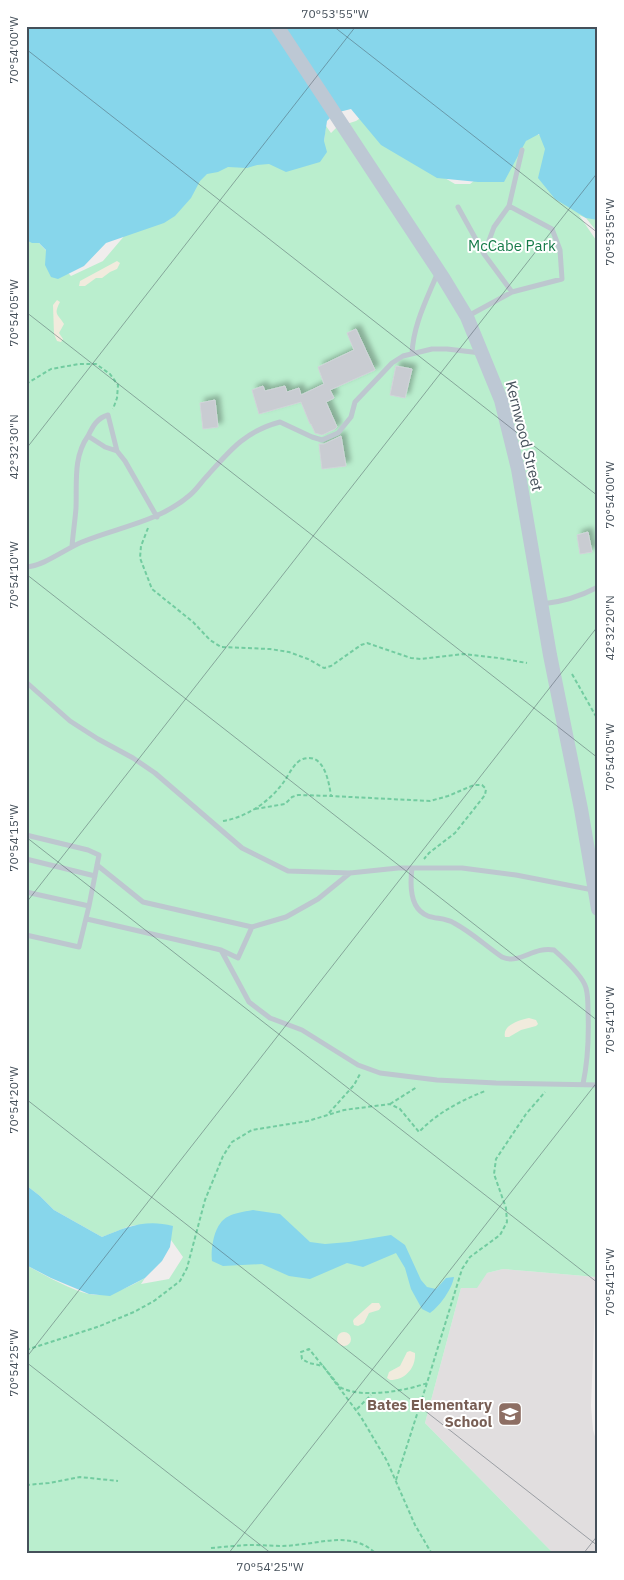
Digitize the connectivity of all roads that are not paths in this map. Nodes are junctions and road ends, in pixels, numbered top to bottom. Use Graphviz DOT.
graph roads {
  1 [pos="277,26"];
  2 [pos="522,150"];
  3 [pos="510,206"];
  4 [pos="458,208"];
  5 [pos="484,254"];
  6 [pos="438,270"];
  7 [pos="512,292"];
  8 [pos="467,317"];
  9 [pos="482,353"];
  10 [pos="412,354"];
  11 [pos="88,436"];
  12 [pos="117,451"];
  13 [pos="157,517"];
  14 [pos="72,546"];
  15 [pos="26,567"];
  16 [pos="598,587"];
  17 [pos="542,604"];
  18 [pos="26,682"];
  19 [pos="26,835"];
  20 [pos="26,859"];
  21 [pos="97,865"];
  22 [pos="412,868"];
  23 [pos="350,873"];
  24 [pos="95,876"];
  25 [pos="595,891"];
  26 [pos="26,892"];
  27 [pos="89,906"];
  28 [pos="598,909"];
  29 [pos="87,919"];
  30 [pos="252,927"];
  31 [pos="26,935"];
  32 [pos="221,950"];
  33 [pos="583,1084"];
  34 [pos="598,1085"];
  1 -- 6 [label="main road, Kernwood Street"];
  2 -- 3 [label="lane"];
  3 -- 5 [label="lane"];
  3 -- 7 [label="lane"];
  4 -- 5 [label="lane"];
  5 -- 7 [label="lane"];
  6 -- 8 [label="main road, Kernwood Street"];
  6 -- 10 [label="lane"];
  7 -- 8 [label="lane"];
  8 -- 9 [label="main road, Kernwood Street"];
  9 -- 10 [label="lane"];
  9 -- 17 [label="main road, Kernwood Street"];
  10 -- 13 [label="lane"];
  11 -- 12 [label="lane"];
  11 -- 12 [label="lane"];
  11 -- 14 [label="lane"];
  12 -- 13 [label="lane"];
  13 -- 14 [label="lane"];
  14 -- 15 [label="lane"];
  16 -- 17 [label="lane"];
  17 -- 25 [label="main road, Kernwood Street"];
  18 -- 23 [label="lane"];
  19 -- 21 [label="lane"];
  20 -- 24 [label="lane"];
  21 -- 24 [label="lane"];
  21 -- 30 [label="lane"];
  22 -- 23 [label="lane"];
  22 -- 25 [label="lane"];
  22 -- 33 [label="lane"];
  23 -- 30 [label="lane"];
  24 -- 27 [label="lane"];
  25 -- 28 [label="main road, Kernwood Street"];
  26 -- 27 [label="lane"];
  27 -- 29 [label="lane"];
  29 -- 31 [label="lane"];
  29 -- 32 [label="lane"];
  30 -- 32 [label="lane"];
  32 -- 33 [label="lane"];
  33 -- 34 [label="lane"];
}
